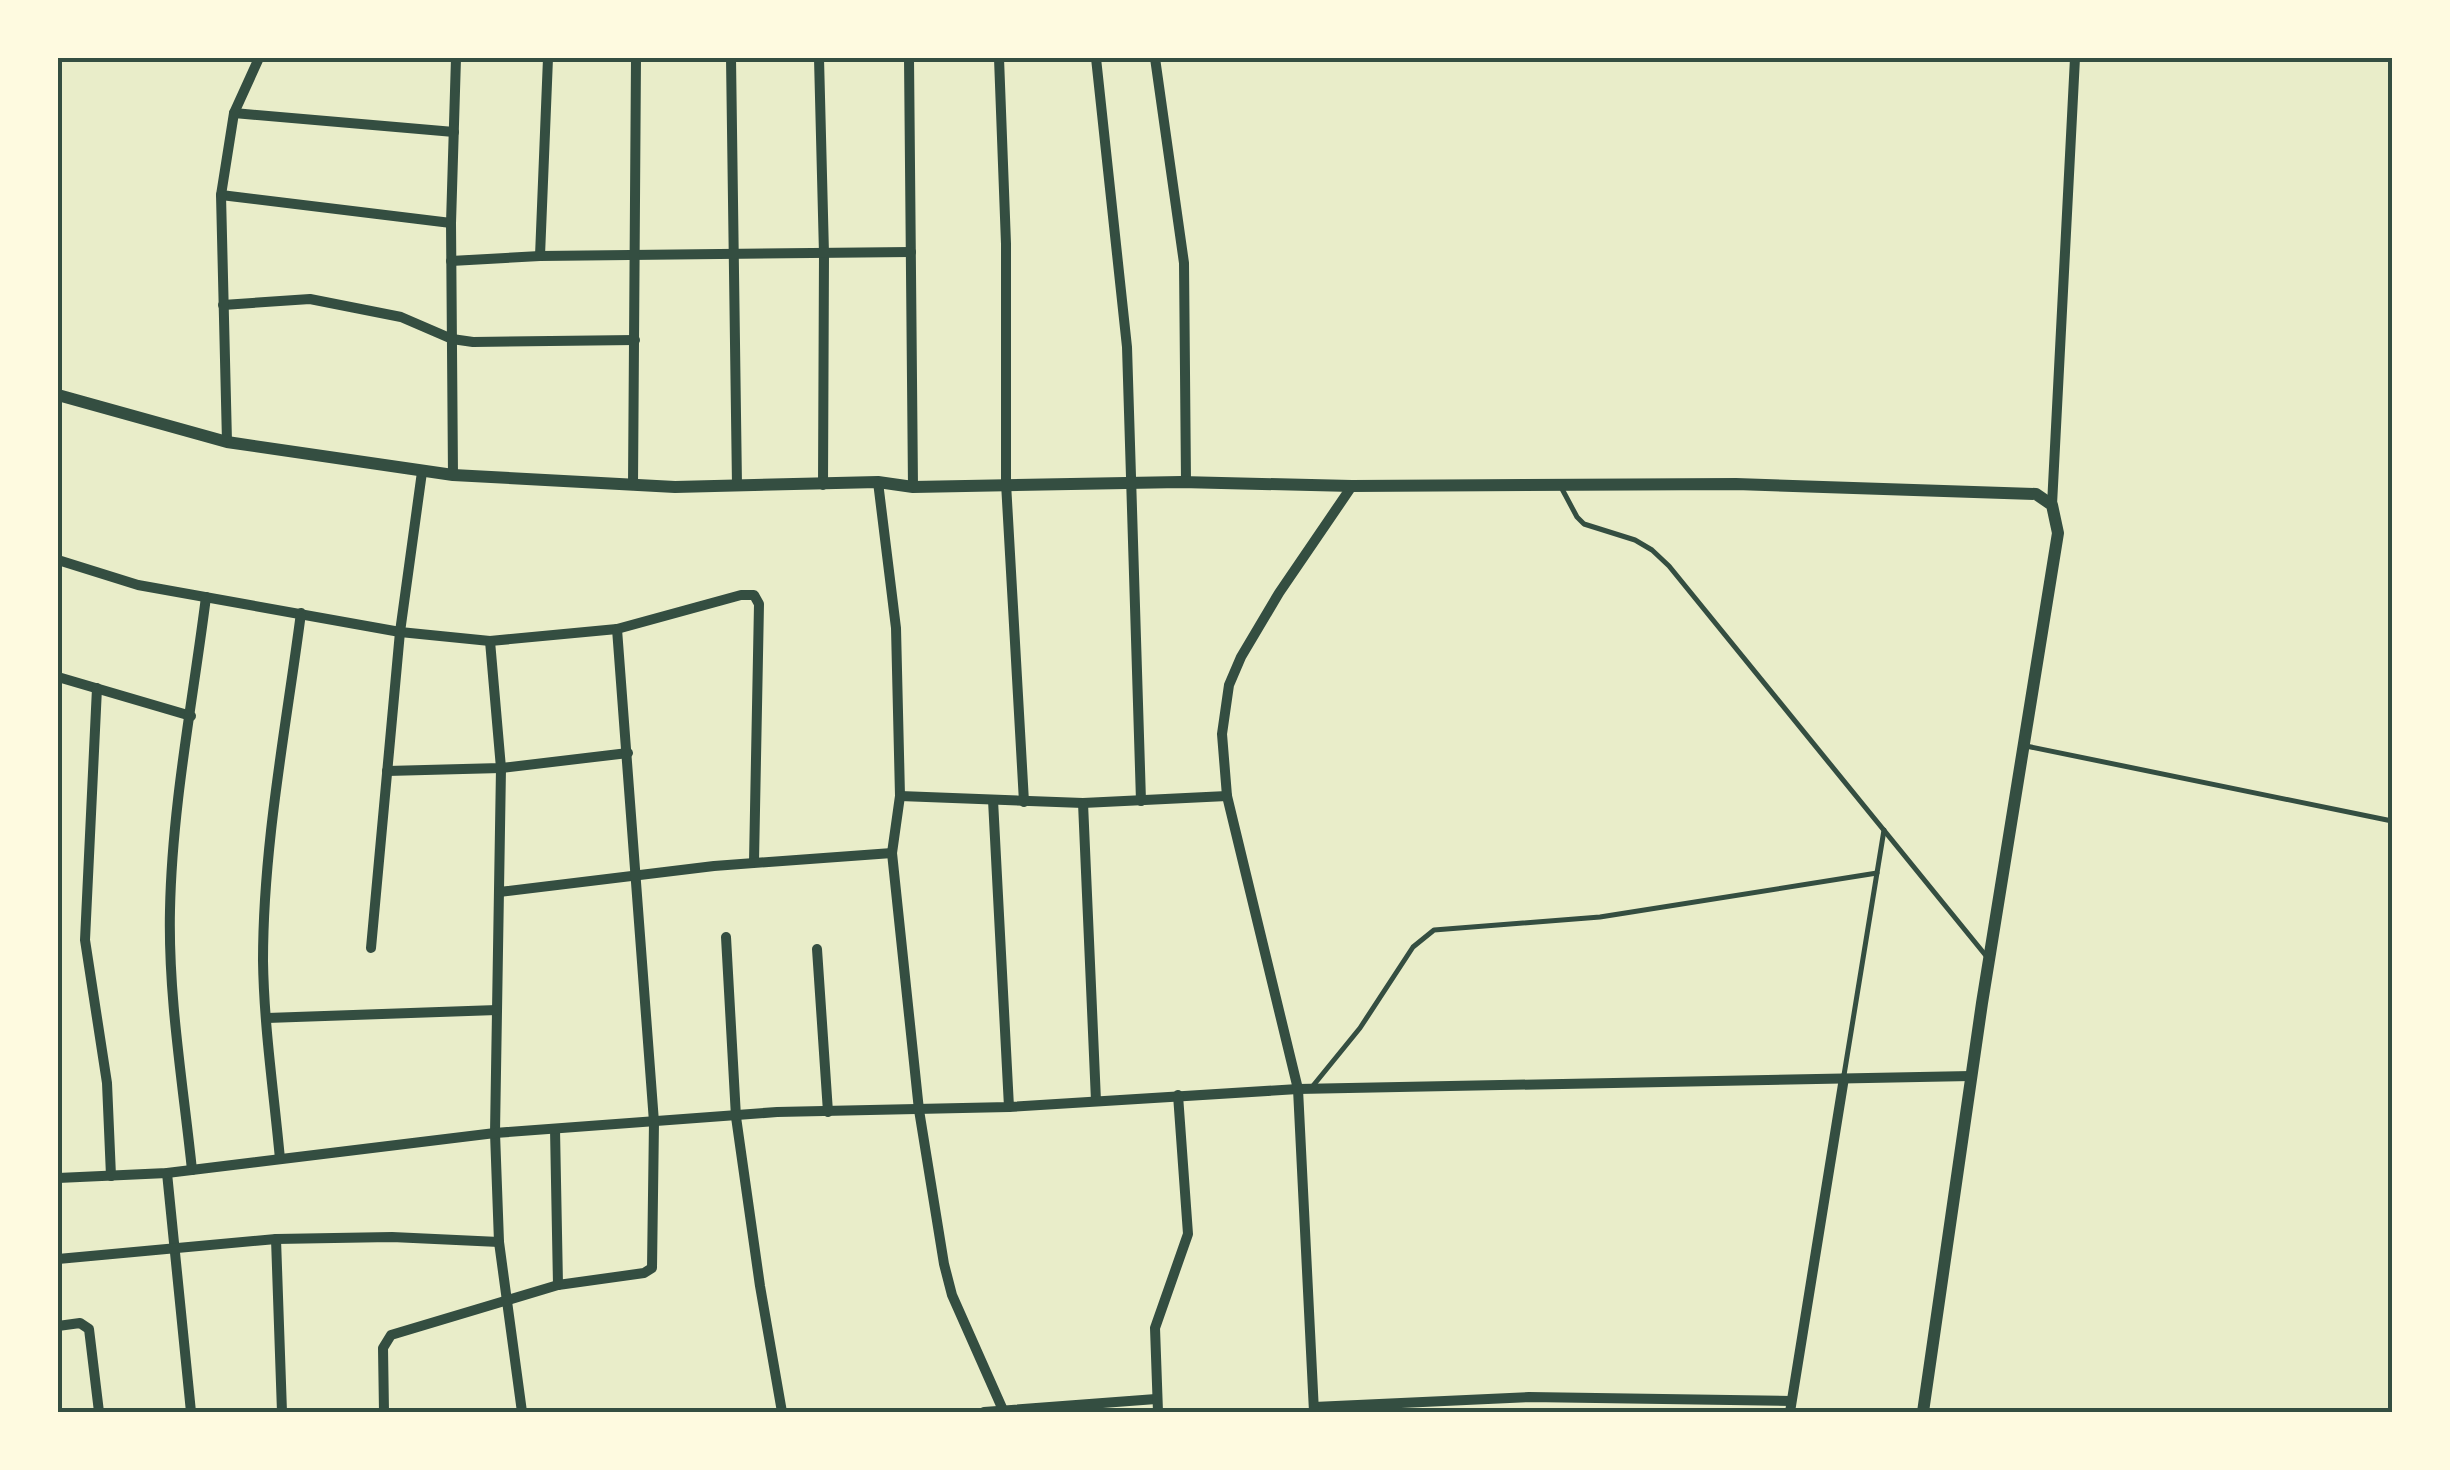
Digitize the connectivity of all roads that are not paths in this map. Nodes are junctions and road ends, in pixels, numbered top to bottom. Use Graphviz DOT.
graph roads {
  1 [pos="259,58"];
  2 [pos="456,58"];
  3 [pos="548,58"];
  4 [pos="636,58"];
  5 [pos="730,58"];
  6 [pos="819,58"];
  7 [pos="910,58"];
  8 [pos="999,58"];
  9 [pos="1096,58"];
  10 [pos="1155,58"];
  11 [pos="2075,58"];
  12 [pos="234,113"];
  13 [pos="454,132"];
  14 [pos="220,195"];
  15 [pos="452,224"];
  16 [pos="910,252"];
  17 [pos="824,254"];
  18 [pos="733,255"];
  19 [pos="540,256"];
  20 [pos="637,256"];
  21 [pos="451,261"];
  22 [pos="222,305"];
  23 [pos="452,338"];
  24 [pos="636,340"];
  25 [pos="58,395"];
  26 [pos="228,442"];
  27 [pos="422,472"];
  28 [pos="452,476"];
  29 [pos="878,482"];
  30 [pos="1133,482"];
  31 [pos="1186,482"];
  32 [pos="1006,483"];
  33 [pos="634,485"];
  34 [pos="823,485"];
  35 [pos="1560,485"];
  36 [pos="738,486"];
  37 [pos="1352,486"];
  38 [pos="913,487"];
  39 [pos="2052,505"];
  40 [pos="58,560"];
  41 [pos="206,597"];
  42 [pos="301,613"];
  43 [pos="617,628"];
  44 [pos="400,632"];
  45 [pos="490,641"];
  46 [pos="58,677"];
  47 [pos="97,688"];
  48 [pos="191,716"];
  49 [pos="2023,746"];
  50 [pos="628,753"];
  51 [pos="501,768"];
  52 [pos="387,771"];
  53 [pos="900,796"];
  54 [pos="1226,796"];
  55 [pos="993,800"];
  56 [pos="1141,801"];
  57 [pos="1024,802"];
  58 [pos="1084,803"];
  59 [pos="2392,821"];
  60 [pos="1884,830"];
  61 [pos="892,853"];
  62 [pos="754,862"];
  63 [pos="1877,873"];
  64 [pos="637,876"];
  65 [pos="499,892"];
  66 [pos="726,937"];
  67 [pos="372,948"];
  68 [pos="817,949"];
  69 [pos="1988,959"];
  70 [pos="497,1010"];
  71 [pos="268,1018"];
  72 [pos="1971,1076"];
  73 [pos="1844,1078"];
  74 [pos="1298,1089"];
  75 [pos="1310,1089"];
  76 [pos="1178,1095"];
  77 [pos="1096,1101"];
  78 [pos="1009,1107"];
  79 [pos="918,1110"];
  80 [pos="828,1112"];
  81 [pos="736,1117"];
  82 [pos="654,1122"];
  83 [pos="554,1129"];
  84 [pos="495,1133"];
  85 [pos="280,1159"];
  86 [pos="192,1170"];
  87 [pos="168,1173"];
  88 [pos="111,1176"];
  89 [pos="58,1178"];
  90 [pos="276,1240"];
  91 [pos="499,1242"];
  92 [pos="174,1250"];
  93 [pos="58,1259"];
  94 [pos="558,1285"];
  95 [pos="505,1301"];
  96 [pos="58,1326"];
  97 [pos="1156,1399"];
  98 [pos="1791,1407"];
  99 [pos="1004,1410"];
  100 [pos="1314,1410"];
  101 [pos="98,1412"];
  102 [pos="191,1412"];
  103 [pos="282,1412"];
  104 [pos="384,1412"];
  105 [pos="522,1412"];
  106 [pos="782,1412"];
  107 [pos="984,1412"];
  108 [pos="1158,1412"];
  109 [pos="1922,1412"];
  1 -- 12 [label="street"];
  2 -- 13 [label="street"];
  3 -- 19 [label="street"];
  4 -- 20 [label="street"];
  5 -- 18 [label="street"];
  6 -- 17 [label="street"];
  7 -- 16 [label="street"];
  8 -- 32 [label="street"];
  9 -- 30 [label="street"];
  10 -- 31 [label="street"];
  11 -- 39 [label="street"];
  12 -- 13 [label="street"];
  12 -- 14 [label="street"];
  13 -- 15 [label="street"];
  14 -- 15 [label="street"];
  14 -- 22 [label="street"];
  15 -- 21 [label="street"];
  16 -- 17 [label="street"];
  16 -- 38 [label="street"];
  17 -- 18 [label="street"];
  17 -- 34 [label="street"];
  18 -- 20 [label="street"];
  18 -- 36 [label="street"];
  19 -- 20 [label="street"];
  19 -- 21 [label="street"];
  20 -- 24 [label="street"];
  21 -- 23 [label="street"];
  22 -- 23 [label="street"];
  22 -- 26 [label="street"];
  23 -- 24 [label="street"];
  23 -- 28 [label="street"];
  24 -- 33 [label="street"];
  25 -- 26 [label="street"];
  26 -- 27 [label="street"];
  27 -- 28 [label="street"];
  27 -- 44 [label="street"];
  28 -- 33 [label="street"];
  29 -- 34 [label="street"];
  29 -- 38 [label="street"];
  29 -- 53 [label="street"];
  30 -- 31 [label="street"];
  30 -- 32 [label="street"];
  30 -- 56 [label="street"];
  31 -- 37 [label="street"];
  32 -- 38 [label="street"];
  32 -- 57 [label="street"];
  33 -- 36 [label="street"];
  34 -- 36 [label="street"];
  35 -- 37 [label="street"];
  35 -- 39 [label="street"];
  35 -- 60 [label="lane"];
  37 -- 54 [label="street"];
  39 -- 49 [label="street"];
  40 -- 41 [label="street"];
  41 -- 42 [label="street"];
  41 -- 48 [label="street"];
  42 -- 44 [label="street"];
  42 -- 71 [label="street"];
  43 -- 45 [label="street"];
  43 -- 50 [label="street"];
  43 -- 62 [label="street"];
  44 -- 45 [label="street"];
  44 -- 52 [label="street"];
  45 -- 51 [label="street"];
  46 -- 47 [label="street"];
  47 -- 48 [label="street"];
  47 -- 88 [label="street"];
  48 -- 86 [label="street"];
  49 -- 59 [label="lane"];
  49 -- 69 [label="street"];
  50 -- 51 [label="street"];
  50 -- 64 [label="street"];
  51 -- 52 [label="street"];
  51 -- 65 [label="street"];
  52 -- 67 [label="street"];
  53 -- 55 [label="street"];
  53 -- 61 [label="street"];
  54 -- 56 [label="street"];
  54 -- 74 [label="street"];
  55 -- 57 [label="street"];
  55 -- 78 [label="street"];
  56 -- 58 [label="street"];
  57 -- 58 [label="street"];
  58 -- 77 [label="street"];
  60 -- 63 [label="lane"];
  60 -- 69 [label="lane"];
  61 -- 62 [label="street"];
  61 -- 79 [label="street"];
  62 -- 64 [label="street"];
  63 -- 73 [label="lane"];
  63 -- 75 [label="lane"];
  64 -- 65 [label="street"];
  64 -- 82 [label="street"];
  65 -- 70 [label="street"];
  66 -- 81 [label="street"];
  68 -- 80 [label="street"];
  69 -- 72 [label="street"];
  70 -- 71 [label="street"];
  70 -- 84 [label="street"];
  71 -- 85 [label="street"];
  72 -- 73 [label="street"];
  72 -- 109 [label="street"];
  73 -- 75 [label="street"];
  73 -- 98 [label="street"];
  74 -- 75 [label="street"];
  74 -- 76 [label="street"];
  74 -- 100 [label="street"];
  76 -- 77 [label="street"];
  76 -- 97 [label="street"];
  77 -- 78 [label="street"];
  78 -- 79 [label="street"];
  79 -- 80 [label="street"];
  79 -- 99 [label="street"];
  80 -- 81 [label="street"];
  81 -- 82 [label="street"];
  81 -- 106 [label="street"];
  82 -- 83 [label="street"];
  82 -- 94 [label="street"];
  83 -- 84 [label="street"];
  83 -- 94 [label="street"];
  84 -- 85 [label="street"];
  84 -- 91 [label="street"];
  85 -- 86 [label="street"];
  86 -- 87 [label="street"];
  87 -- 88 [label="street"];
  87 -- 92 [label="street"];
  88 -- 89 [label="street"];
  90 -- 91 [label="street"];
  90 -- 92 [label="street"];
  90 -- 103 [label="street"];
  91 -- 95 [label="street"];
  92 -- 93 [label="street"];
  92 -- 102 [label="street"];
  94 -- 95 [label="street"];
  95 -- 104 [label="street"];
  95 -- 105 [label="street"];
  96 -- 101 [label="street"];
  97 -- 99 [label="street"];
  97 -- 108 [label="street"];
  98 -- 100 [label="street"];
  99 -- 107 [label="street"];
}
